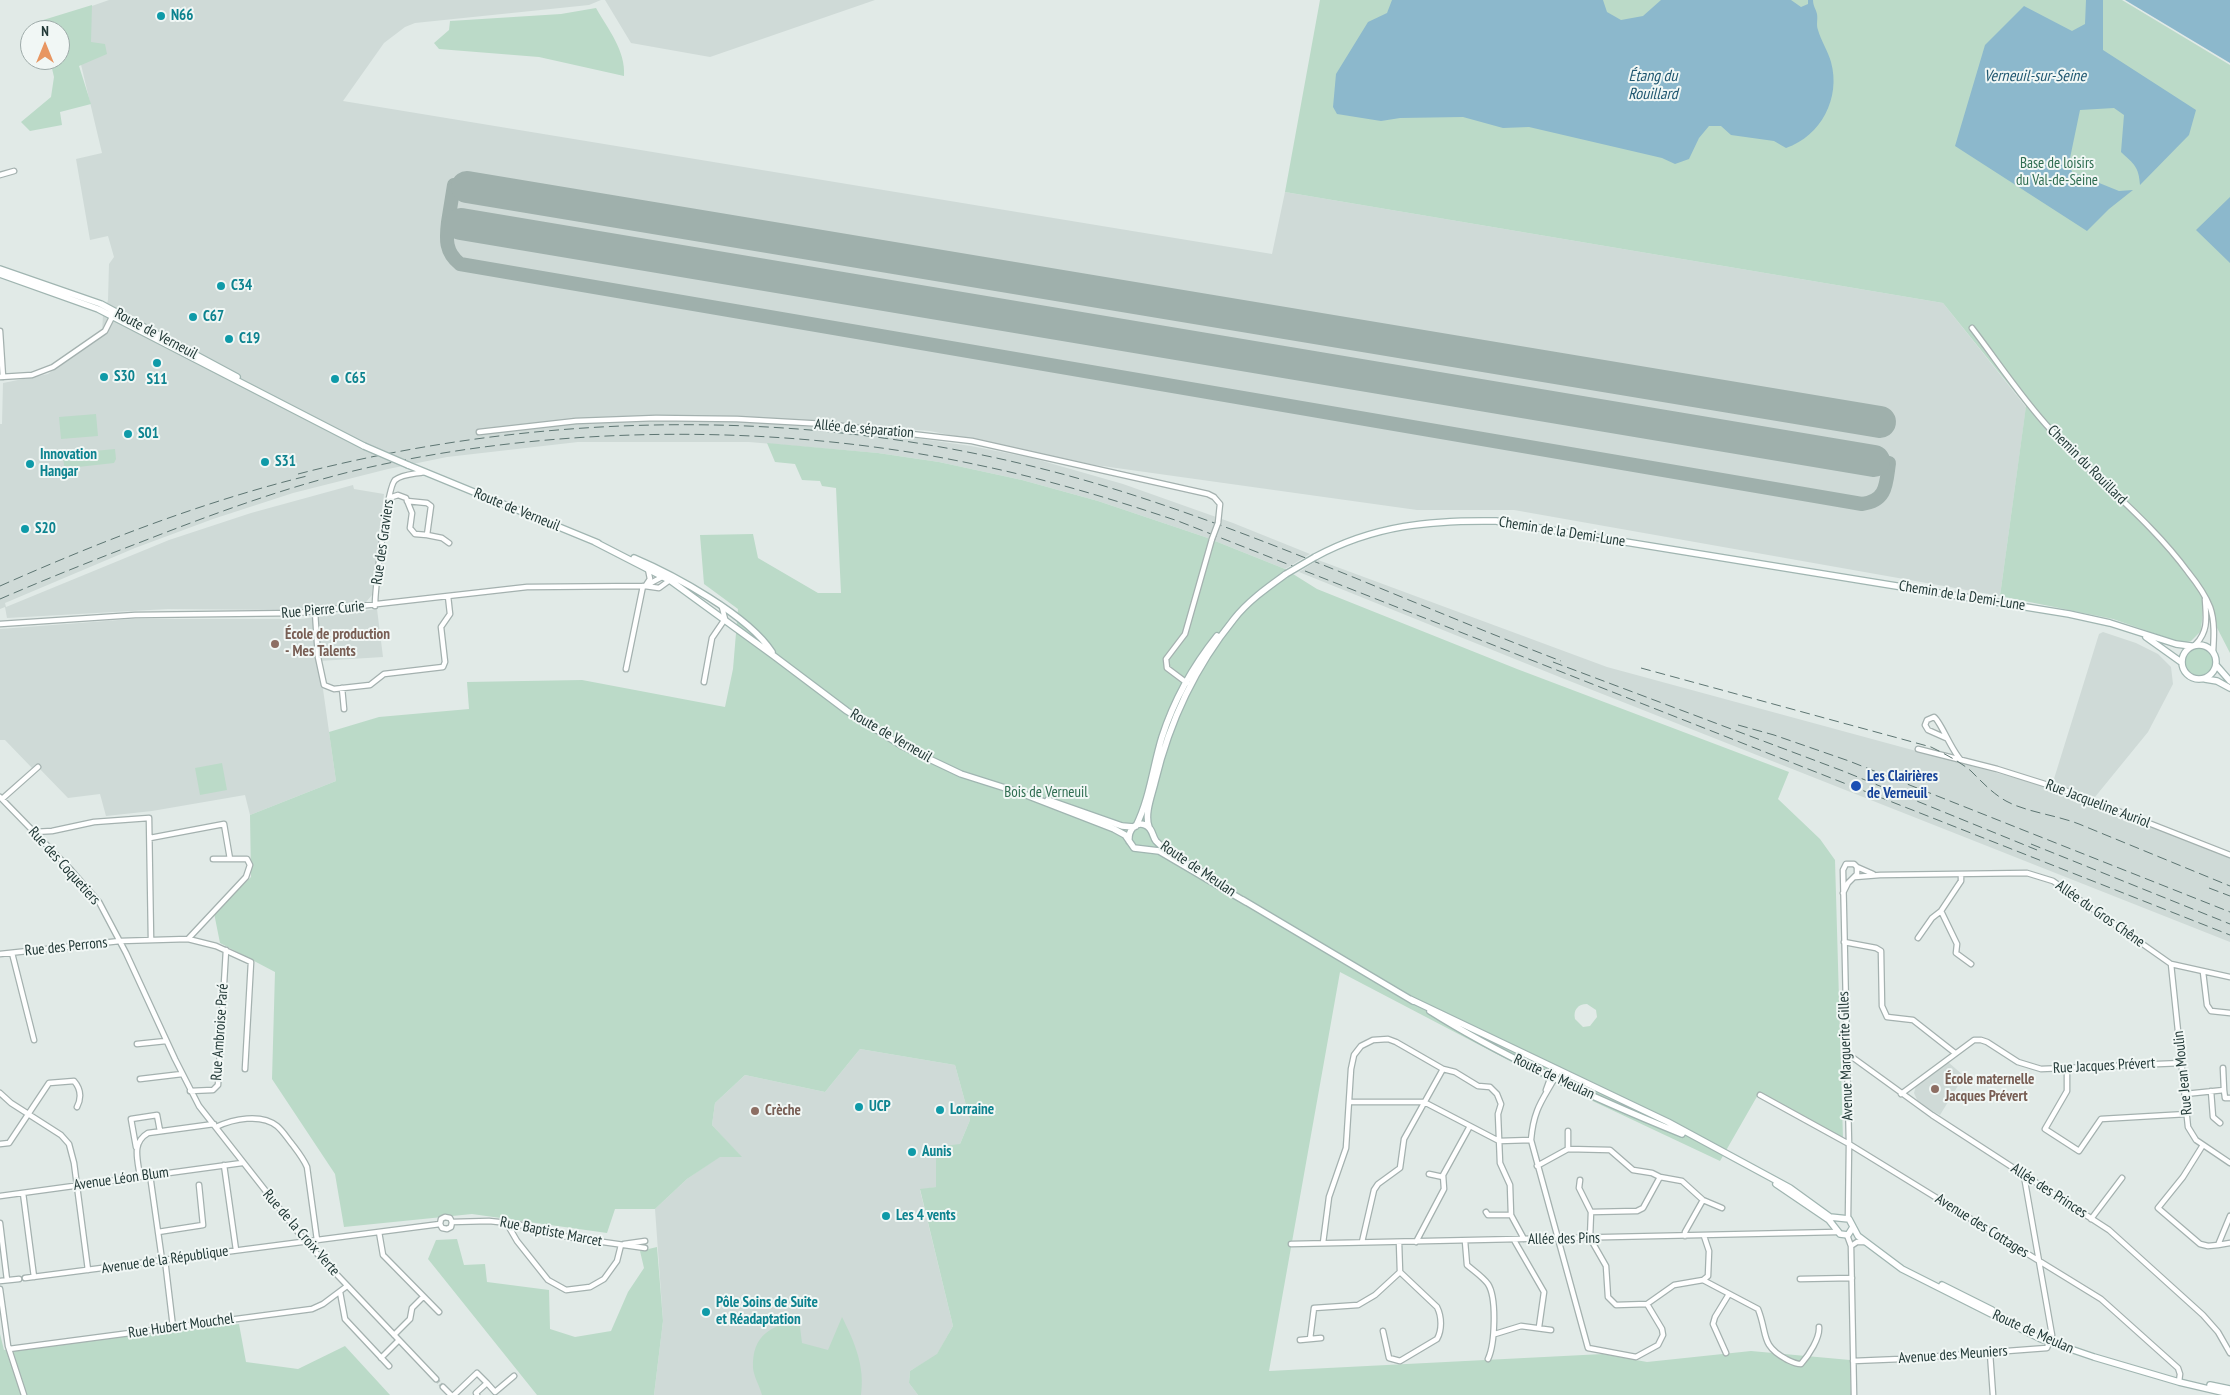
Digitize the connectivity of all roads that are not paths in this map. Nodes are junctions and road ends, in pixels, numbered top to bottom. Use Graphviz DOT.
graph roads {
  1 [pos="14,171"];
  2 [pos="0,175"];
  3 [pos="0,269"];
  4 [pos="0,274"];
  5 [pos="122,315"];
  6 [pos="111,316"];
  7 [pos="1972,328"];
  8 [pos="0,331"];
  9 [pos="1,377"];
  10 [pos="304,415"];
  11 [pos="479,432"];
  12 [pos="424,472"];
  13 [pos="388,498"];
  14 [pos="407,501"];
  15 [pos="427,535"];
  16 [pos="595,542"];
  17 [pos="448,543"];
  18 [pos="648,568"];
  19 [pos="668,577"];
  20 [pos="644,586"];
  21 [pos="448,596"];
  22 [pos="2204,598"];
  23 [pos="375,606"];
  24 [pos="722,607"];
  25 [pos="315,612"];
  26 [pos="725,620"];
  27 [pos="0,624"];
  28 [pos="2140,634"];
  29 [pos="2194,645"];
  30 [pos="2213,652"];
  31 [pos="774,656"];
  32 [pos="2181,662"];
  33 [pos="2216,665"];
  34 [pos="626,669"];
  35 [pos="2203,678"];
  36 [pos="2230,681"];
  37 [pos="704,682"];
  38 [pos="1188,684"];
  39 [pos="342,688"];
  40 [pos="2230,688"];
  41 [pos="344,709"];
  42 [pos="1946,738"];
  43 [pos="1918,749"];
  44 [pos="1962,761"];
  45 [pos="38,766"];
  46 [pos="1021,793"];
  47 [pos="1,798"];
  48 [pos="1135,826"];
  49 [pos="34,832"];
  50 [pos="1152,832"];
  51 [pos="150,838"];
  52 [pos="1129,841"];
  53 [pos="1145,849"];
  54 [pos="2230,855"];
  55 [pos="213,859"];
  56 [pos="230,859"];
  57 [pos="1857,867"];
  58 [pos="1843,872"];
  59 [pos="1962,874"];
  60 [pos="1880,875"];
  61 [pos="1854,878"];
  62 [pos="1843,893"];
  63 [pos="1246,902"];
  64 [pos="1941,911"];
  65 [pos="1918,938"];
  66 [pos="188,939"];
  67 [pos="151,940"];
  68 [pos="120,941"];
  69 [pos="1844,942"];
  70 [pos="226,950"];
  71 [pos="12,953"];
  72 [pos="0,954"];
  73 [pos="1971,964"];
  74 [pos="2171,964"];
  75 [pos="2203,972"];
  76 [pos="2230,977"];
  77 [pos="1410,999"];
  78 [pos="2230,1012"];
  79 [pos="34,1040"];
  80 [pos="166,1041"];
  81 [pos="137,1044"];
  82 [pos="1955,1052"];
  83 [pos="1846,1055"];
  84 [pos="2182,1063"];
  85 [pos="2223,1068"];
  86 [pos="245,1069"];
  87 [pos="1443,1069"];
  88 [pos="1557,1069"];
  89 [pos="2066,1069"];
  90 [pos="182,1074"];
  91 [pos="1553,1076"];
  92 [pos="140,1079"];
  93 [pos="2224,1090"];
  94 [pos="190,1091"];
  95 [pos="2210,1091"];
  96 [pos="0,1093"];
  97 [pos="1901,1094"];
  98 [pos="2185,1094"];
  99 [pos="1760,1095"];
  100 [pos="2230,1098"];
  101 [pos="1349,1102"];
  102 [pos="1424,1102"];
  103 [pos="77,1107"];
  104 [pos="2187,1114"];
  105 [pos="28,1115"];
  106 [pos="2220,1123"];
  107 [pos="215,1126"];
  108 [pos="1470,1126"];
  109 [pos="1568,1130"];
  110 [pos="160,1131"];
  111 [pos="1531,1140"];
  112 [pos="1499,1141"];
  113 [pos="1705,1143"];
  114 [pos="0,1144"];
  115 [pos="1849,1144"];
  116 [pos="2203,1145"];
  117 [pos="136,1147"];
  118 [pos="1568,1149"];
  119 [pos="242,1163"];
  120 [pos="2230,1163"];
  121 [pos="224,1165"];
  122 [pos="1538,1166"];
  123 [pos="1756,1170"];
  124 [pos="1429,1174"];
  125 [pos="150,1175"];
  126 [pos="2024,1176"];
  127 [pos="140,1177"];
  128 [pos="1660,1177"];
  129 [pos="1443,1178"];
  130 [pos="2122,1178"];
  131 [pos="1580,1180"];
  132 [pos="77,1185"];
  133 [pos="199,1185"];
  134 [pos="22,1192"];
  135 [pos="0,1196"];
  136 [pos="1703,1200"];
  137 [pos="1722,1208"];
  138 [pos="1486,1212"];
  139 [pos="1591,1212"];
  140 [pos="1511,1215"];
  141 [pos="2230,1216"];
  142 [pos="1841,1218"];
  143 [pos="1848,1219"];
  144 [pos="2091,1219"];
  145 [pos="452,1222"];
  146 [pos="506,1222"];
  147 [pos="0,1223"];
  148 [pos="440,1224"];
  149 [pos="1853,1224"];
  150 [pos="1836,1230"];
  151 [pos="158,1232"];
  152 [pos="379,1232"];
  153 [pos="1848,1235"];
  154 [pos="1685,1236"];
  155 [pos="1704,1236"];
  156 [pos="1859,1237"];
  157 [pos="1590,1238"];
  158 [pos="1558,1239"];
  159 [pos="316,1240"];
  160 [pos="1514,1240"];
  161 [pos="1524,1240"];
  162 [pos="305,1241"];
  163 [pos="645,1241"];
  164 [pos="1465,1241"];
  165 [pos="1362,1242"];
  166 [pos="1399,1242"];
  167 [pos="1416,1242"];
  168 [pos="1866,1242"];
  169 [pos="1323,1243"];
  170 [pos="2230,1243"];
  171 [pos="621,1244"];
  172 [pos="1291,1244"];
  173 [pos="2218,1245"];
  174 [pos="1851,1246"];
  175 [pos="645,1248"];
  176 [pos="236,1250"];
  177 [pos="164,1260"];
  178 [pos="2039,1262"];
  179 [pos="88,1270"];
  180 [pos="1400,1272"];
  181 [pos="34,1277"];
  182 [pos="25,1278"];
  183 [pos="1852,1278"];
  184 [pos="19,1279"];
  185 [pos="1800,1279"];
  186 [pos="7,1280"];
  187 [pos="1703,1280"];
  188 [pos="0,1281"];
  189 [pos="348,1286"];
  190 [pos="0,1289"];
  191 [pos="340,1292"];
  192 [pos="1729,1294"];
  193 [pos="423,1297"];
  194 [pos="1647,1304"];
  195 [pos="439,1312"];
  196 [pos="1819,1327"];
  197 [pos="174,1328"];
  198 [pos="1539,1328"];
  199 [pos="1550,1330"];
  200 [pos="1383,1331"];
  201 [pos="1495,1334"];
  202 [pos="394,1335"];
  203 [pos="1320,1338"];
  204 [pos="1310,1339"];
  205 [pos="400,1340"];
  206 [pos="1300,1340"];
  207 [pos="2050,1341"];
  208 [pos="9,1349"];
  209 [pos="1726,1353"];
  210 [pos="1990,1353"];
  211 [pos="2230,1353"];
  212 [pos="381,1358"];
  213 [pos="1488,1359"];
  214 [pos="1853,1360"];
  215 [pos="389,1366"];
  216 [pos="514,1376"];
  217 [pos="436,1379"];
  218 [pos="2179,1380"];
  219 [pos="487,1383"];
  220 [pos="443,1387"];
  221 [pos="2230,1389"];
  222 [pos="2230,1394"];
  223 [pos="24,1395"];
  224 [pos="452,1395"];
  225 [pos="478,1395"];
  226 [pos="1854,1395"];
  227 [pos="1993,1395"];
  1 -- 2 [label="street"];
  3 -- 5 [label="main road, Route de Verneuil"];
  4 -- 6 [label="main road, Route de Verneuil"];
  5 -- 6 [label="street"];
  5 -- 10 [label="main road, Route de Verneuil"];
  6 -- 9 [label="street"];
  6 -- 10 [label="main road, Route de Verneuil"];
  7 -- 22 [label="street, Chemin du Rouillard"];
  8 -- 9 [label="street"];
  10 -- 12 [label="main road, Route de Verneuil, bridge"];
  11 -- 38 [label="street, Allée de séparation, bridge"];
  12 -- 13 [label="street, Rue des Graviers"];
  12 -- 16 [label="main road, Route de Verneuil"];
  13 -- 14 [label="street"];
  13 -- 23 [label="street, Rue des Graviers"];
  14 -- 15 [label="street"];
  14 -- 15 [label="street"];
  15 -- 17 [label="street"];
  16 -- 18 [label="main road, Route de Verneuil"];
  16 -- 19 [label="main road, Route de Verneuil"];
  18 -- 19 [label="main road, Route de Verneuil"];
  18 -- 20 [label="street"];
  19 -- 20 [label="street, Rue Pierre Curie"];
  19 -- 20 [label="street, Rue Pierre Curie"];
  19 -- 24 [label="main road, Route de Verneuil"];
  19 -- 26 [label="main road, Route de Verneuil"];
  20 -- 21 [label="street, Rue Pierre Curie"];
  20 -- 34 [label="street"];
  21 -- 23 [label="street, Rue Pierre Curie"];
  21 -- 39 [label="street"];
  22 -- 29 [label="street, Chemin du Rouillard"];
  22 -- 30 [label="street, Chemin du Rouillard"];
  23 -- 25 [label="street, Rue Pierre Curie"];
  24 -- 26 [label="street"];
  24 -- 31 [label="main road, Route de Verneuil"];
  25 -- 27 [label="street, Rue Pierre Curie"];
  25 -- 39 [label="street"];
  26 -- 31 [label="main road, Route de Verneuil"];
  26 -- 37 [label="street"];
  28 -- 29 [label="main road, Chemin de la Demi-Lune"];
  28 -- 32 [label="main road, Chemin de la Demi-Lune"];
  28 -- 38 [label="main road, Chemin de la Demi-Lune, bridge"];
  29 -- 30 [label="main road"];
  29 -- 32 [label="main road, Chemin du Rouillard"];
  30 -- 33 [label="main road, Chemin du Rouillard"];
  31 -- 46 [label="main road, Route de Verneuil"];
  32 -- 35 [label="main road"];
  33 -- 35 [label="main road"];
  33 -- 36 [label="main road, Chemin du Rouillard"];
  35 -- 40 [label="main road"];
  38 -- 48 [label="main road"];
  38 -- 50 [label="main road"];
  39 -- 41 [label="street"];
  42 -- 42 [label="street"];
  42 -- 44 [label="street"];
  43 -- 44 [label="street"];
  44 -- 54 [label="street, Rue Jacqueline Auriol"];
  45 -- 47 [label="street"];
  46 -- 48 [label="main road, Route de Verneuil"];
  46 -- 52 [label="main road, Route de Verneuil"];
  47 -- 49 [label="street, Rue des Coquetiers"];
  48 -- 50 [label="main road"];
  48 -- 52 [label="main road"];
  49 -- 51 [label="street"];
  49 -- 68 [label="street, Rue des Coquetiers"];
  50 -- 53 [label="main road"];
  50 -- 63 [label="main road, Route de Meulan"];
  51 -- 56 [label="street"];
  51 -- 67 [label="street"];
  52 -- 53 [label="main road"];
  53 -- 63 [label="main road, Route de Meulan"];
  55 -- 56 [label="street"];
  56 -- 66 [label="street"];
  57 -- 58 [label="street"];
  57 -- 60 [label="street, Allée du Gros Chêne"];
  57 -- 61 [label="street"];
  58 -- 61 [label="street"];
  58 -- 62 [label="street, Avenue Marguerite Gilles"];
  59 -- 60 [label="street, Allée du Gros Chêne"];
  59 -- 64 [label="street"];
  59 -- 74 [label="street, Allée du Gros Chêne"];
  60 -- 61 [label="street, Allée du Gros Chêne"];
  61 -- 62 [label="street"];
  62 -- 69 [label="street, Avenue Marguerite Gilles"];
  63 -- 77 [label="main road, Route de Meulan"];
  64 -- 65 [label="street"];
  64 -- 73 [label="street"];
  66 -- 67 [label="street, Rue des Perrons"];
  66 -- 70 [label="street, Rue des Perrons"];
  67 -- 68 [label="street, Rue des Perrons"];
  68 -- 71 [label="street, Rue des Perrons"];
  68 -- 80 [label="street, Rue de la Croix Verte"];
  69 -- 82 [label="street"];
  69 -- 83 [label="street, Avenue Marguerite Gilles"];
  70 -- 86 [label="street, Rue des Perrons"];
  70 -- 94 [label="street, Rue Ambroise Paré"];
  71 -- 72 [label="street, Rue des Perrons"];
  71 -- 79 [label="street, Rue des Perrons"];
  74 -- 75 [label="street, Allée du Gros Chêne"];
  74 -- 84 [label="street, Rue Jean Moulin"];
  75 -- 76 [label="street, Allée du Gros Chêne"];
  75 -- 78 [label="street"];
  77 -- 88 [label="main road, Route de Meulan"];
  77 -- 91 [label="main road, Route de Meulan"];
  80 -- 81 [label="street"];
  80 -- 90 [label="street, Rue de la Croix Verte"];
  82 -- 89 [label="street, Rue Jacques Prévert"];
  82 -- 97 [label="street, Rue Jacques Prévert"];
  83 -- 97 [label="street, Allée des Princes"];
  83 -- 115 [label="street, Avenue Marguerite Gilles"];
  84 -- 89 [label="street, Rue Jacques Prévert"];
  84 -- 98 [label="street, Rue Jean Moulin"];
  85 -- 93 [label="street"];
  87 -- 101 [label="street"];
  87 -- 102 [label="street"];
  87 -- 112 [label="street"];
  88 -- 91 [label="street"];
  88 -- 113 [label="main road, Route de Meulan"];
  89 -- 104 [label="street"];
  90 -- 92 [label="street"];
  90 -- 94 [label="street, Rue de la Croix Verte"];
  91 -- 111 [label="street"];
  91 -- 113 [label="main road, Route de Meulan"];
  93 -- 95 [label="street"];
  93 -- 100 [label="street"];
  94 -- 107 [label="street, Rue de la Croix Verte"];
  95 -- 98 [label="street"];
  95 -- 106 [label="street"];
  96 -- 105 [label="street"];
  97 -- 126 [label="street, Allée des Princes"];
  98 -- 104 [label="street, Rue Jean Moulin"];
  99 -- 115 [label="street, Avenue des Cottages"];
  101 -- 102 [label="street"];
  101 -- 169 [label="street"];
  102 -- 108 [label="street"];
  102 -- 165 [label="street"];
  103 -- 105 [label="street"];
  104 -- 116 [label="street, Rue Jean Moulin"];
  105 -- 114 [label="street"];
  105 -- 132 [label="street"];
  107 -- 110 [label="street"];
  107 -- 119 [label="street, Rue de la Croix Verte"];
  107 -- 159 [label="street"];
  108 -- 112 [label="street"];
  108 -- 129 [label="street"];
  109 -- 118 [label="street"];
  110 -- 117 [label="street"];
  110 -- 117 [label="street"];
  111 -- 112 [label="street"];
  111 -- 122 [label="street"];
  112 -- 140 [label="street"];
  113 -- 123 [label="main road, Route de Meulan"];
  115 -- 143 [label="street, Avenue Marguerite Gilles"];
  115 -- 178 [label="street, Avenue des Cottages"];
  116 -- 120 [label="street, Rue Jean Moulin"];
  116 -- 173 [label="street"];
  117 -- 127 [label="street"];
  118 -- 122 [label="street"];
  118 -- 128 [label="street"];
  119 -- 121 [label="street, Avenue Léon Blum"];
  119 -- 162 [label="street, Rue de la Croix Verte"];
  121 -- 125 [label="street, Avenue Léon Blum"];
  121 -- 176 [label="street"];
  122 -- 158 [label="street"];
  123 -- 142 [label="main road, Route de Meulan"];
  123 -- 150 [label="main road, Route de Meulan"];
  124 -- 129 [label="street"];
  125 -- 127 [label="street, Avenue Léon Blum"];
  125 -- 151 [label="street"];
  126 -- 144 [label="street, Allée des Princes"];
  126 -- 178 [label="street"];
  127 -- 132 [label="street, Avenue Léon Blum"];
  128 -- 136 [label="street"];
  128 -- 139 [label="street"];
  129 -- 167 [label="street"];
  130 -- 144 [label="street"];
  131 -- 139 [label="street"];
  132 -- 134 [label="street, Avenue Léon Blum"];
  132 -- 179 [label="street"];
  133 -- 151 [label="street"];
  134 -- 135 [label="street, Avenue Léon Blum"];
  134 -- 181 [label="street"];
  136 -- 137 [label="street"];
  136 -- 154 [label="street"];
  138 -- 140 [label="street"];
  139 -- 157 [label="street"];
  140 -- 161 [label="street"];
  141 -- 173 [label="street"];
  142 -- 143 [label="main road"];
  142 -- 150 [label="main road"];
  143 -- 149 [label="main road"];
  144 -- 211 [label="street, Allée des Princes"];
  145 -- 146 [label="street, Rue Baptiste Marcet"];
  145 -- 148 [label="street, Rue Baptiste Marcet"];
  145 -- 148 [label="street, Rue Baptiste Marcet"];
  146 -- 171 [label="street, Rue Baptiste Marcet"];
  146 -- 171 [label="street"];
  147 -- 186 [label="street"];
  148 -- 152 [label="street, Rue Baptiste Marcet"];
  149 -- 153 [label="main road"];
  149 -- 156 [label="main road, Route de Meulan"];
  150 -- 153 [label="main road"];
  150 -- 155 [label="street, Allée des Pins"];
  151 -- 177 [label="street"];
  152 -- 159 [label="street, Rue Baptiste Marcet"];
  152 -- 193 [label="street"];
  153 -- 156 [label="main road, Route de Meulan"];
  153 -- 174 [label="street"];
  154 -- 155 [label="street, Allée des Pins"];
  154 -- 157 [label="street, Allée des Pins"];
  155 -- 187 [label="street"];
  156 -- 168 [label="main road, Route de Meulan"];
  157 -- 158 [label="street, Allée des Pins"];
  157 -- 194 [label="street"];
  158 -- 161 [label="street, Allée des Pins"];
  158 -- 194 [label="street"];
  159 -- 162 [label="street, Rue Baptiste Marcet"];
  160 -- 161 [label="street, Allée des Pins"];
  160 -- 164 [label="street, Allée des Pins"];
  160 -- 198 [label="street"];
  162 -- 176 [label="street, Avenue de la République"];
  162 -- 189 [label="street, Rue de la Croix Verte"];
  163 -- 171 [label="street, Rue Baptiste Marcet"];
  164 -- 167 [label="street, Allée des Pins"];
  164 -- 201 [label="street"];
  165 -- 166 [label="street, Allée des Pins"];
  165 -- 169 [label="street, Allée des Pins"];
  166 -- 167 [label="street, Allée des Pins"];
  166 -- 180 [label="street"];
  168 -- 174 [label="street"];
  168 -- 207 [label="main road, Route de Meulan"];
  169 -- 172 [label="street, Allée des Pins"];
  170 -- 173 [label="street"];
  171 -- 175 [label="street, Rue Baptiste Marcet"];
  174 -- 183 [label="street"];
  176 -- 177 [label="street, Avenue de la République"];
  177 -- 179 [label="street, Avenue de la République"];
  177 -- 197 [label="street"];
  178 -- 207 [label="street"];
  178 -- 218 [label="street, Avenue des Cottages"];
  179 -- 181 [label="street, Avenue de la République"];
  180 -- 200 [label="street"];
  180 -- 204 [label="street"];
  181 -- 182 [label="street, Avenue de la République"];
  183 -- 185 [label="street"];
  183 -- 214 [label="street"];
  184 -- 186 [label="street"];
  186 -- 188 [label="street"];
  187 -- 192 [label="street"];
  187 -- 194 [label="street"];
  189 -- 191 [label="street, Rue Hubert Mouchel"];
  189 -- 202 [label="street, Rue de la Croix Verte"];
  190 -- 208 [label="street"];
  191 -- 197 [label="street, Rue Hubert Mouchel"];
  191 -- 212 [label="street"];
  192 -- 196 [label="street"];
  192 -- 209 [label="street"];
  193 -- 195 [label="street"];
  193 -- 202 [label="street"];
  197 -- 208 [label="street, Rue Hubert Mouchel"];
  198 -- 199 [label="street"];
  198 -- 201 [label="street"];
  201 -- 213 [label="street"];
  202 -- 205 [label="street, Rue de la Croix Verte"];
  203 -- 204 [label="street"];
  204 -- 206 [label="street"];
  205 -- 212 [label="street"];
  205 -- 217 [label="street, Rue de la Croix Verte"];
  207 -- 210 [label="street, Avenue des Meuniers"];
  207 -- 218 [label="main road, Route de Meulan"];
  208 -- 223 [label="street"];
  210 -- 214 [label="street, Avenue des Meuniers"];
  210 -- 227 [label="street"];
  212 -- 215 [label="street"];
  214 -- 226 [label="street"];
  216 -- 219 [label="street"];
  218 -- 221 [label="main road, Route de Meulan"];
  218 -- 222 [label="main road, Route de Meulan"];
  219 -- 224 [label="street"];
  219 -- 225 [label="street"];
  220 -- 224 [label="street"];
}
